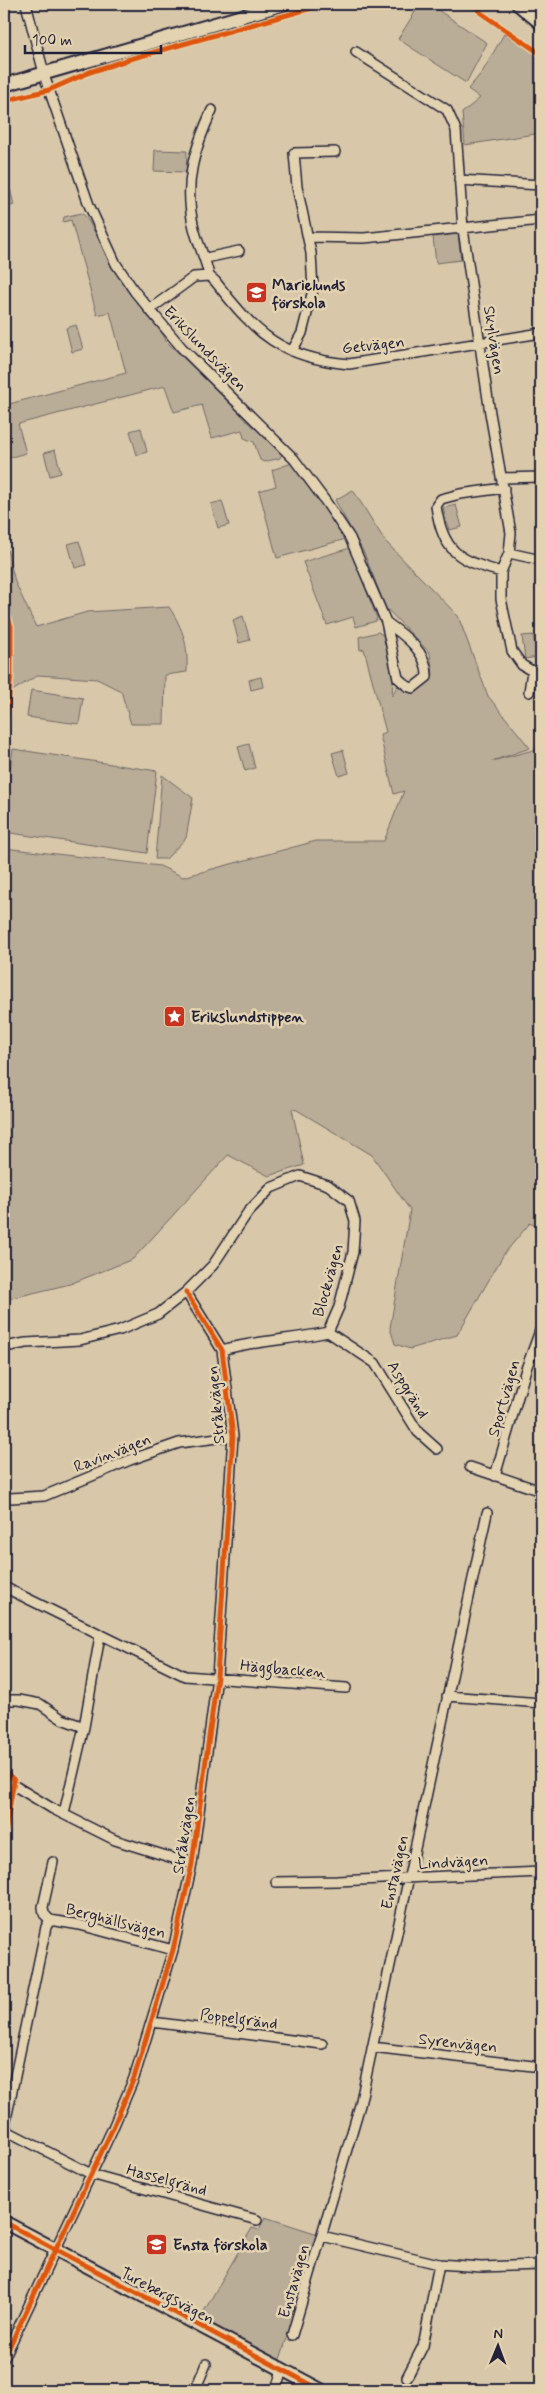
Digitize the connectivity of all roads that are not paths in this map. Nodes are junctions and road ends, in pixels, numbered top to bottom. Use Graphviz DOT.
graph roads {
  1 [pos="26,4"];
  2 [pos="284,4"];
  3 [pos="518,4"];
  4 [pos="541,23"];
  5 [pos="356,52"];
  6 [pos="44,72"];
  7 [pos="4,85"];
  8 [pos="212,110"];
  9 [pos="335,152"];
  10 [pos="459,180"];
  11 [pos="541,185"];
  12 [pos="541,220"];
  13 [pos="463,229"];
  14 [pos="308,237"];
  15 [pos="239,251"];
  16 [pos="206,258"];
  17 [pos="208,276"];
  18 [pos="149,310"];
  19 [pos="541,333"];
  20 [pos="480,343"];
  21 [pos="292,351"];
  22 [pos="541,477"];
  23 [pos="501,478"];
  24 [pos="504,488"];
  25 [pos="509,553"];
  26 [pos="541,560"];
  27 [pos="501,572"];
  28 [pos="386,622"];
  29 [pos="541,668"];
  30 [pos="532,671"];
  31 [pos="529,692"];
  32 [pos="186,1292"];
  33 [pos="541,1328"];
  34 [pos="328,1332"];
  35 [pos="4,1347"];
  36 [pos="222,1350"];
  37 [pos="233,1436"];
  38 [pos="436,1449"];
  39 [pos="470,1467"];
  40 [pos="495,1476"];
  41 [pos="541,1491"];
  42 [pos="4,1496"];
  43 [pos="487,1513"];
  44 [pos="4,1586"];
  45 [pos="100,1636"];
  46 [pos="218,1677"];
  47 [pos="346,1688"];
  48 [pos="447,1696"];
  49 [pos="4,1700"];
  50 [pos="541,1703"];
  51 [pos="84,1727"];
  52 [pos="15,1786"];
  53 [pos="64,1813"];
  54 [pos="53,1862"];
  55 [pos="192,1864"];
  56 [pos="541,1872"];
  57 [pos="409,1878"];
  58 [pos="276,1882"];
  59 [pos="50,1920"];
  60 [pos="173,1950"];
  61 [pos="152,2022"];
  62 [pos="322,2044"];
  63 [pos="372,2047"];
  64 [pos="541,2066"];
  65 [pos="70,2163"];
  66 [pos="91,2174"];
  67 [pos="257,2220"];
  68 [pos="4,2222"];
  69 [pos="322,2236"];
  70 [pos="55,2250"];
  71 [pos="439,2264"];
  72 [pos="541,2265"];
  73 [pos="292,2335"];
  74 [pos="4,2358"];
  75 [pos="206,2364"];
  76 [pos="282,2370"];
  77 [pos="407,2377"];
  78 [pos="195,2390"];
  79 [pos="276,2390"];
  80 [pos="321,2390"];
  1 -- 6 [label="street, Erikslundsvägen"];
  2 -- 6 [label="street"];
  3 -- 4 [label="street"];
  5 -- 10 [label="street, Skylvägen"];
  6 -- 7 [label="street"];
  6 -- 18 [label="street, Erikslundsvägen"];
  8 -- 16 [label="street"];
  9 -- 14 [label="street"];
  10 -- 11 [label="street"];
  10 -- 13 [label="street, Skylvägen"];
  12 -- 13 [label="street"];
  13 -- 14 [label="street"];
  13 -- 20 [label="street, Skylvägen"];
  14 -- 21 [label="street"];
  15 -- 16 [label="street"];
  16 -- 17 [label="street"];
  17 -- 18 [label="street"];
  17 -- 21 [label="street, Getvägen"];
  18 -- 28 [label="street, Erikslundsvägen"];
  19 -- 20 [label="street, Getvägen"];
  20 -- 21 [label="street, Getvägen"];
  20 -- 23 [label="street, Skylvägen"];
  22 -- 23 [label="street"];
  23 -- 24 [label="street, Skylvägen"];
  24 -- 25 [label="street, Skylvägen"];
  24 -- 27 [label="street"];
  25 -- 26 [label="street"];
  25 -- 27 [label="street, Skylvägen"];
  27 -- 30 [label="street, Skylvägen"];
  28 -- 28 [label="street, Erikslundsvägen"];
  29 -- 30 [label="street"];
  30 -- 31 [label="street"];
  32 -- 34 [label="street, Blockvägen"];
  32 -- 35 [label="street"];
  32 -- 36 [label="street, Stråkvägen"];
  33 -- 40 [label="street, Sportvägen"];
  34 -- 36 [label="street, Blockvägen"];
  34 -- 38 [label="street, Aspgränd"];
  36 -- 37 [label="street, Stråkvägen"];
  37 -- 42 [label="street, Ravinvägen"];
  37 -- 46 [label="street, Stråkvägen"];
  39 -- 40 [label="street"];
  40 -- 41 [label="street"];
  43 -- 48 [label="street, Enstavägen"];
  44 -- 45 [label="street, Häggbacken"];
  45 -- 46 [label="street, Häggbacken"];
  45 -- 51 [label="street"];
  46 -- 47 [label="street, Häggbacken"];
  46 -- 55 [label="street, Stråkvägen"];
  48 -- 50 [label="street"];
  48 -- 57 [label="street, Enstavägen"];
  49 -- 51 [label="street"];
  51 -- 53 [label="street"];
  52 -- 53 [label="street"];
  53 -- 55 [label="street"];
  54 -- 59 [label="street, Berghällsvägen"];
  55 -- 60 [label="street, Stråkvägen"];
  56 -- 57 [label="street, Lindvägen"];
  57 -- 58 [label="street, Lindvägen"];
  57 -- 63 [label="street, Enstavägen"];
  59 -- 60 [label="street, Berghällsvägen"];
  59 -- 65 [label="street, Berghällsvägen"];
  60 -- 61 [label="street, Stråkvägen"];
  61 -- 62 [label="street, Poppelgränd"];
  61 -- 66 [label="street, Stråkvägen"];
  63 -- 64 [label="street, Syrenvägen"];
  63 -- 69 [label="street, Enstavägen"];
  65 -- 66 [label="street, Hasselgränd"];
  66 -- 67 [label="street, Hasselgränd"];
  66 -- 70 [label="street, Stråkvägen"];
  68 -- 70 [label="street, Turebergsvägen"];
  69 -- 71 [label="street, Enstavägen"];
  69 -- 73 [label="street, Enstavägen"];
  70 -- 74 [label="street, Stråkvägen"];
  70 -- 76 [label="street, Turebergsvägen"];
  71 -- 72 [label="street, Enstavägen"];
  71 -- 77 [label="street"];
  75 -- 78 [label="street"];
  76 -- 79 [label="street"];
  76 -- 80 [label="street, Turebergsvägen"];
}
